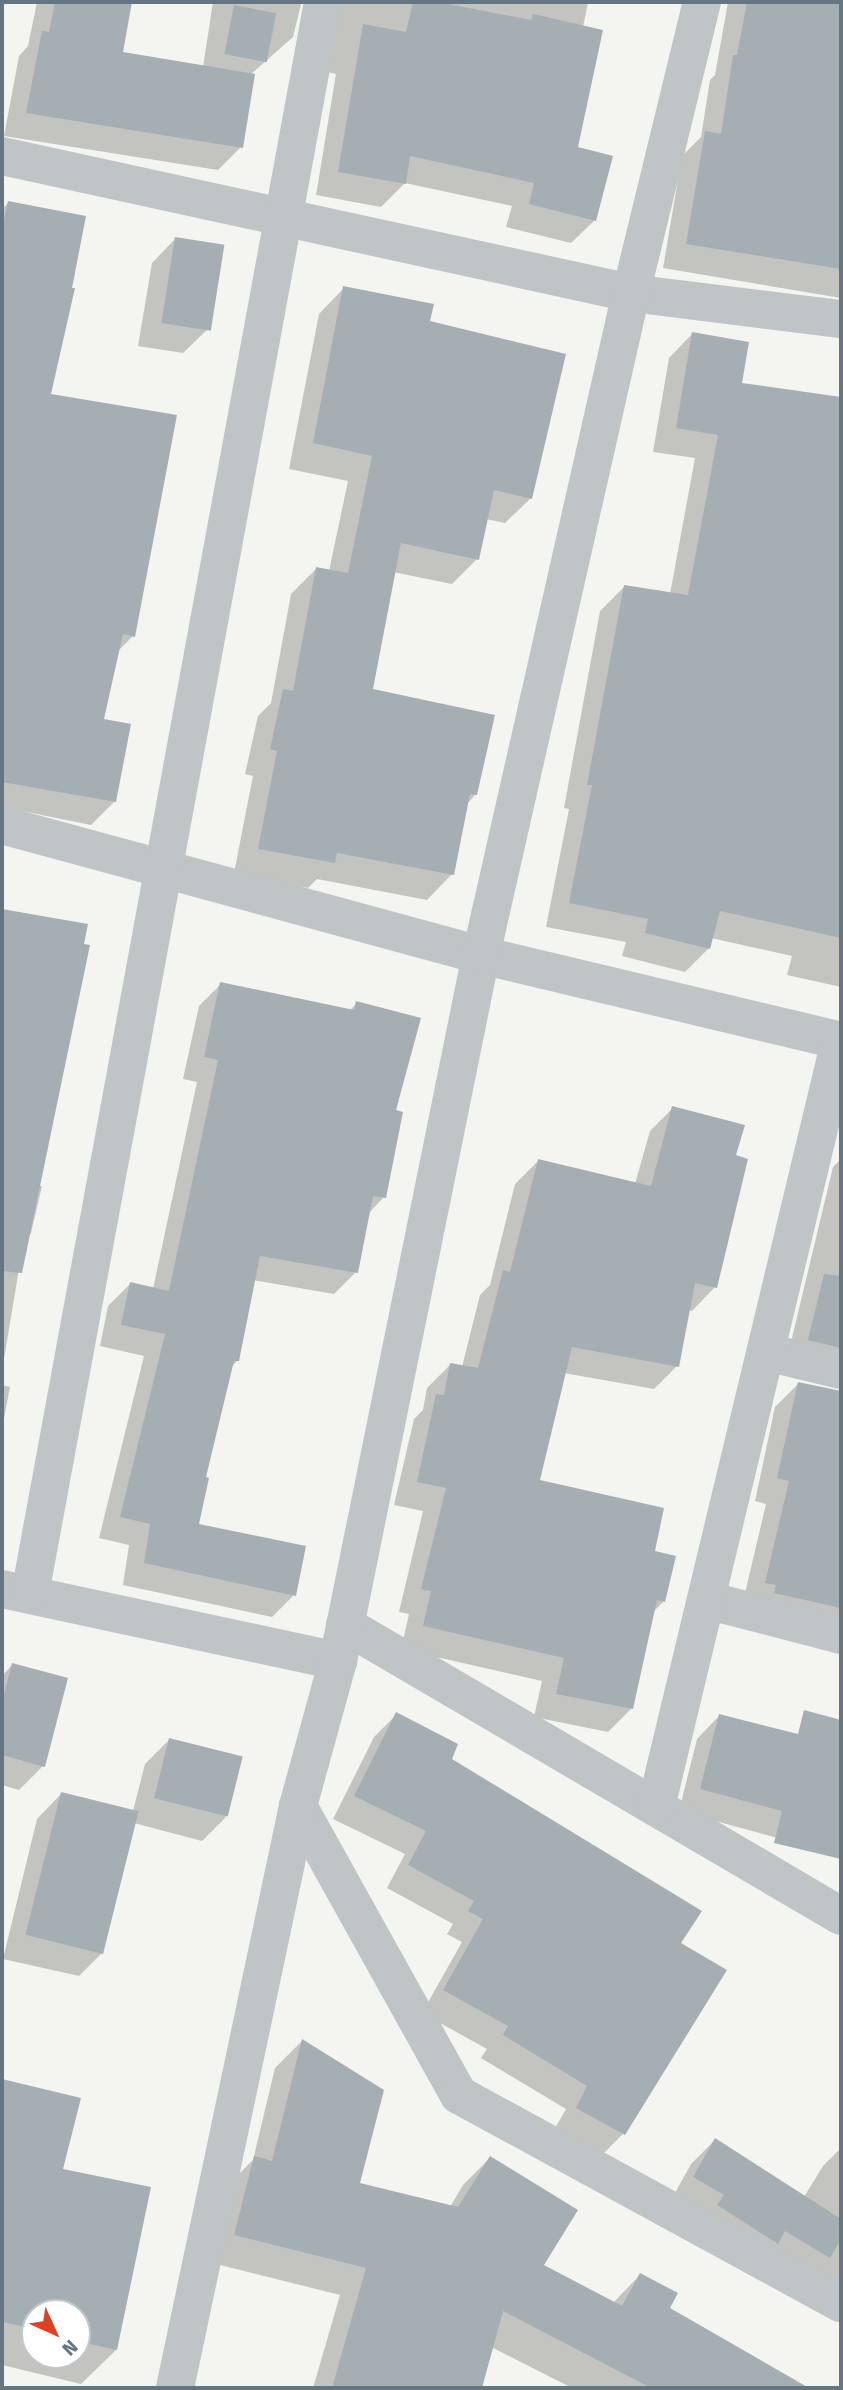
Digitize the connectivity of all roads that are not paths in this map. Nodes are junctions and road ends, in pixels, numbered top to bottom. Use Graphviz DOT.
graph roads {
  1 [pos="323,2"];
  2 [pos="702,2"];
  3 [pos="2,156"];
  4 [pos="285,218"];
  5 [pos="631,293"];
  6 [pos="841,319"];
  7 [pos="2,825"];
  8 [pos="165,870"];
  9 [pos="481,955"];
  10 [pos="841,1041"];
  11 [pos="766,1352"];
  12 [pos="841,1370"];
  13 [pos="16,1591"];
  14 [pos="706,1600"];
  15 [pos="841,1635"];
  16 [pos="342,1643"];
  17 [pos="298,1806"];
  18 [pos="656,1807"];
  19 [pos="841,1916"];
  20 [pos="841,2302"];
  21 [pos="175,2388"];
  1 -- 4 [label="street"];
  2 -- 5 [label="street"];
  3 -- 4 [label="street"];
  4 -- 5 [label="street"];
  4 -- 8 [label="street"];
  5 -- 6 [label="street"];
  5 -- 9 [label="street"];
  7 -- 8 [label="street"];
  8 -- 9 [label="street"];
  8 -- 13 [label="street"];
  9 -- 10 [label="street"];
  9 -- 16 [label="street"];
  10 -- 11 [label="street"];
  11 -- 12 [label="street"];
  11 -- 14 [label="street"];
  13 -- 16 [label="street"];
  14 -- 15 [label="street"];
  14 -- 18 [label="street"];
  16 -- 17 [label="street"];
  16 -- 18 [label="street"];
  17 -- 20 [label="street"];
  17 -- 21 [label="street"];
  18 -- 19 [label="street"];
}
